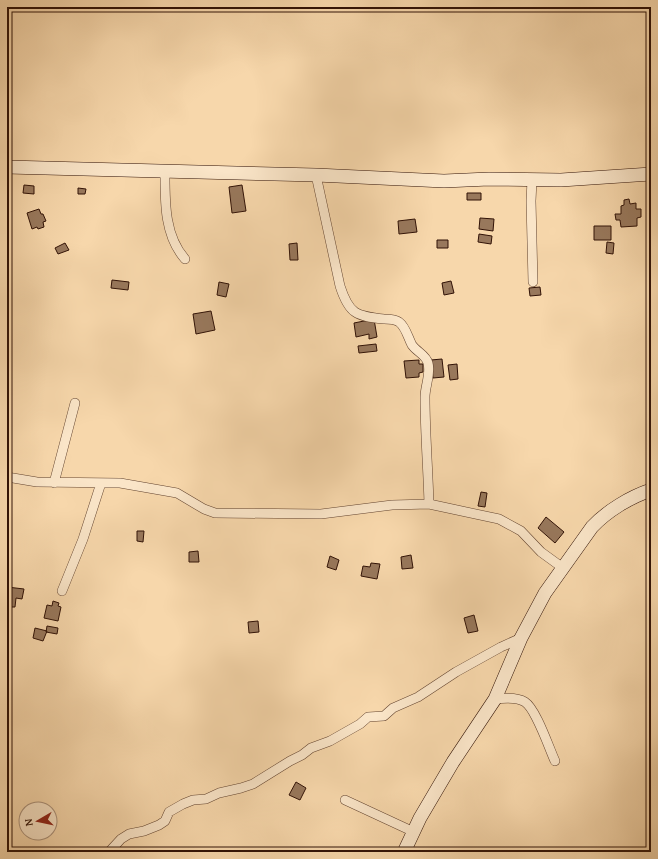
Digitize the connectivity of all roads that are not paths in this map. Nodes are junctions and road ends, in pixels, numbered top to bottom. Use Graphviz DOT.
graph roads {
  1 [pos="7,167"];
  2 [pos="165,171"];
  3 [pos="651,174"];
  4 [pos="316,175"];
  5 [pos="532,180"];
  6 [pos="185,259"];
  7 [pos="533,282"];
  8 [pos="75,403"];
  9 [pos="7,477"];
  10 [pos="54,483"];
  11 [pos="101,483"];
  12 [pos="651,490"];
  13 [pos="429,504"];
  14 [pos="563,568"];
  15 [pos="62,591"];
  16 [pos="521,638"];
  17 [pos="495,699"];
  18 [pos="555,760"];
  19 [pos="345,800"];
  20 [pos="414,832"];
  21 [pos="109,852"];
  22 [pos="404,852"];
  1 -- 2 [label="street"];
  2 -- 4 [label="street"];
  2 -- 6 [label="street"];
  3 -- 5 [label="street"];
  4 -- 5 [label="street"];
  4 -- 13 [label="street"];
  5 -- 7 [label="street"];
  8 -- 10 [label="street"];
  9 -- 10 [label="street"];
  10 -- 11 [label="street"];
  11 -- 13 [label="street"];
  11 -- 15 [label="street"];
  12 -- 14 [label="street"];
  13 -- 14 [label="street"];
  14 -- 16 [label="street"];
  16 -- 17 [label="street"];
  16 -- 21 [label="street"];
  17 -- 18 [label="street"];
  17 -- 20 [label="street"];
  19 -- 20 [label="street"];
  20 -- 22 [label="street"];
}
